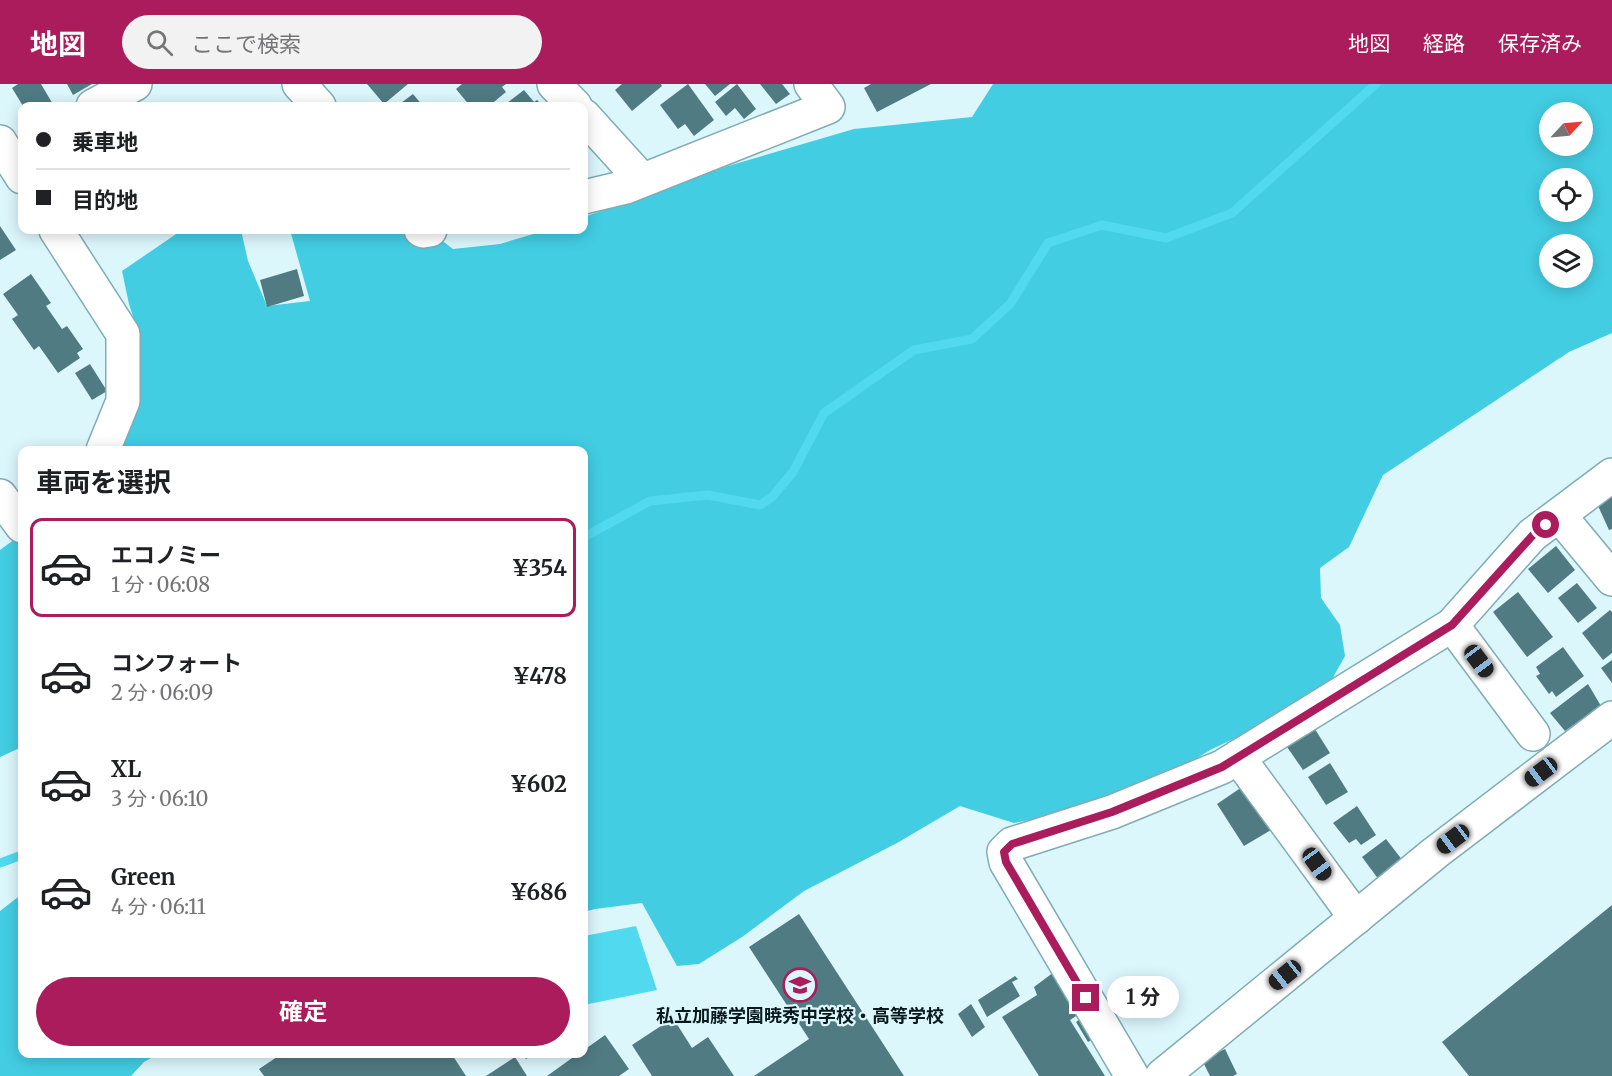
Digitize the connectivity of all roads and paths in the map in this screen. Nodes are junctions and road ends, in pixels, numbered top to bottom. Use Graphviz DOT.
graph roads {
  1 [pos="135,84"];
  2 [pos="299,84"];
  3 [pos="555,84"];
  4 [pos="811,84"];
  5 [pos="101,102"];
  6 [pos="315,102"];
  7 [pos="571,102"];
  8 [pos="588,120"];
  9 [pos="642,180"];
  10 [pos="588,196"];
  11 [pos="59,234"];
  12 [pos="105,446"];
  13 [pos="1612,475"];
  14 [pos="0,496"];
  15 [pos="1559,515"];
  16 [pos="18,521"];
  17 [pos="18,530"];
  18 [pos="0,542"];
  19 [pos="1612,579"];
  20 [pos="1452,625"];
  21 [pos="1612,718"];
  22 [pos="1533,734"];
  23 [pos="1238,756"];
  24 [pos="1356,918"];
  25 [pos="1132,1076"];
  26 [pos="1162,1076"];
  1 -- 5 [label="street"];
  2 -- 6 [label="street"];
  3 -- 7 [label="street"];
  4 -- 9 [label="street"];
  8 -- 9 [label="street"];
  9 -- 10 [label="street"];
  11 -- 12 [label="street"];
  13 -- 15 [label="street"];
  14 -- 16 [label="street"];
  15 -- 19 [label="street"];
  15 -- 20 [label="street"];
  17 -- 18 [label="street"];
  20 -- 22 [label="street"];
  20 -- 23 [label="street"];
  21 -- 24 [label="street"];
  23 -- 24 [label="street"];
  23 -- 25 [label="street"];
  24 -- 26 [label="street"];
}
